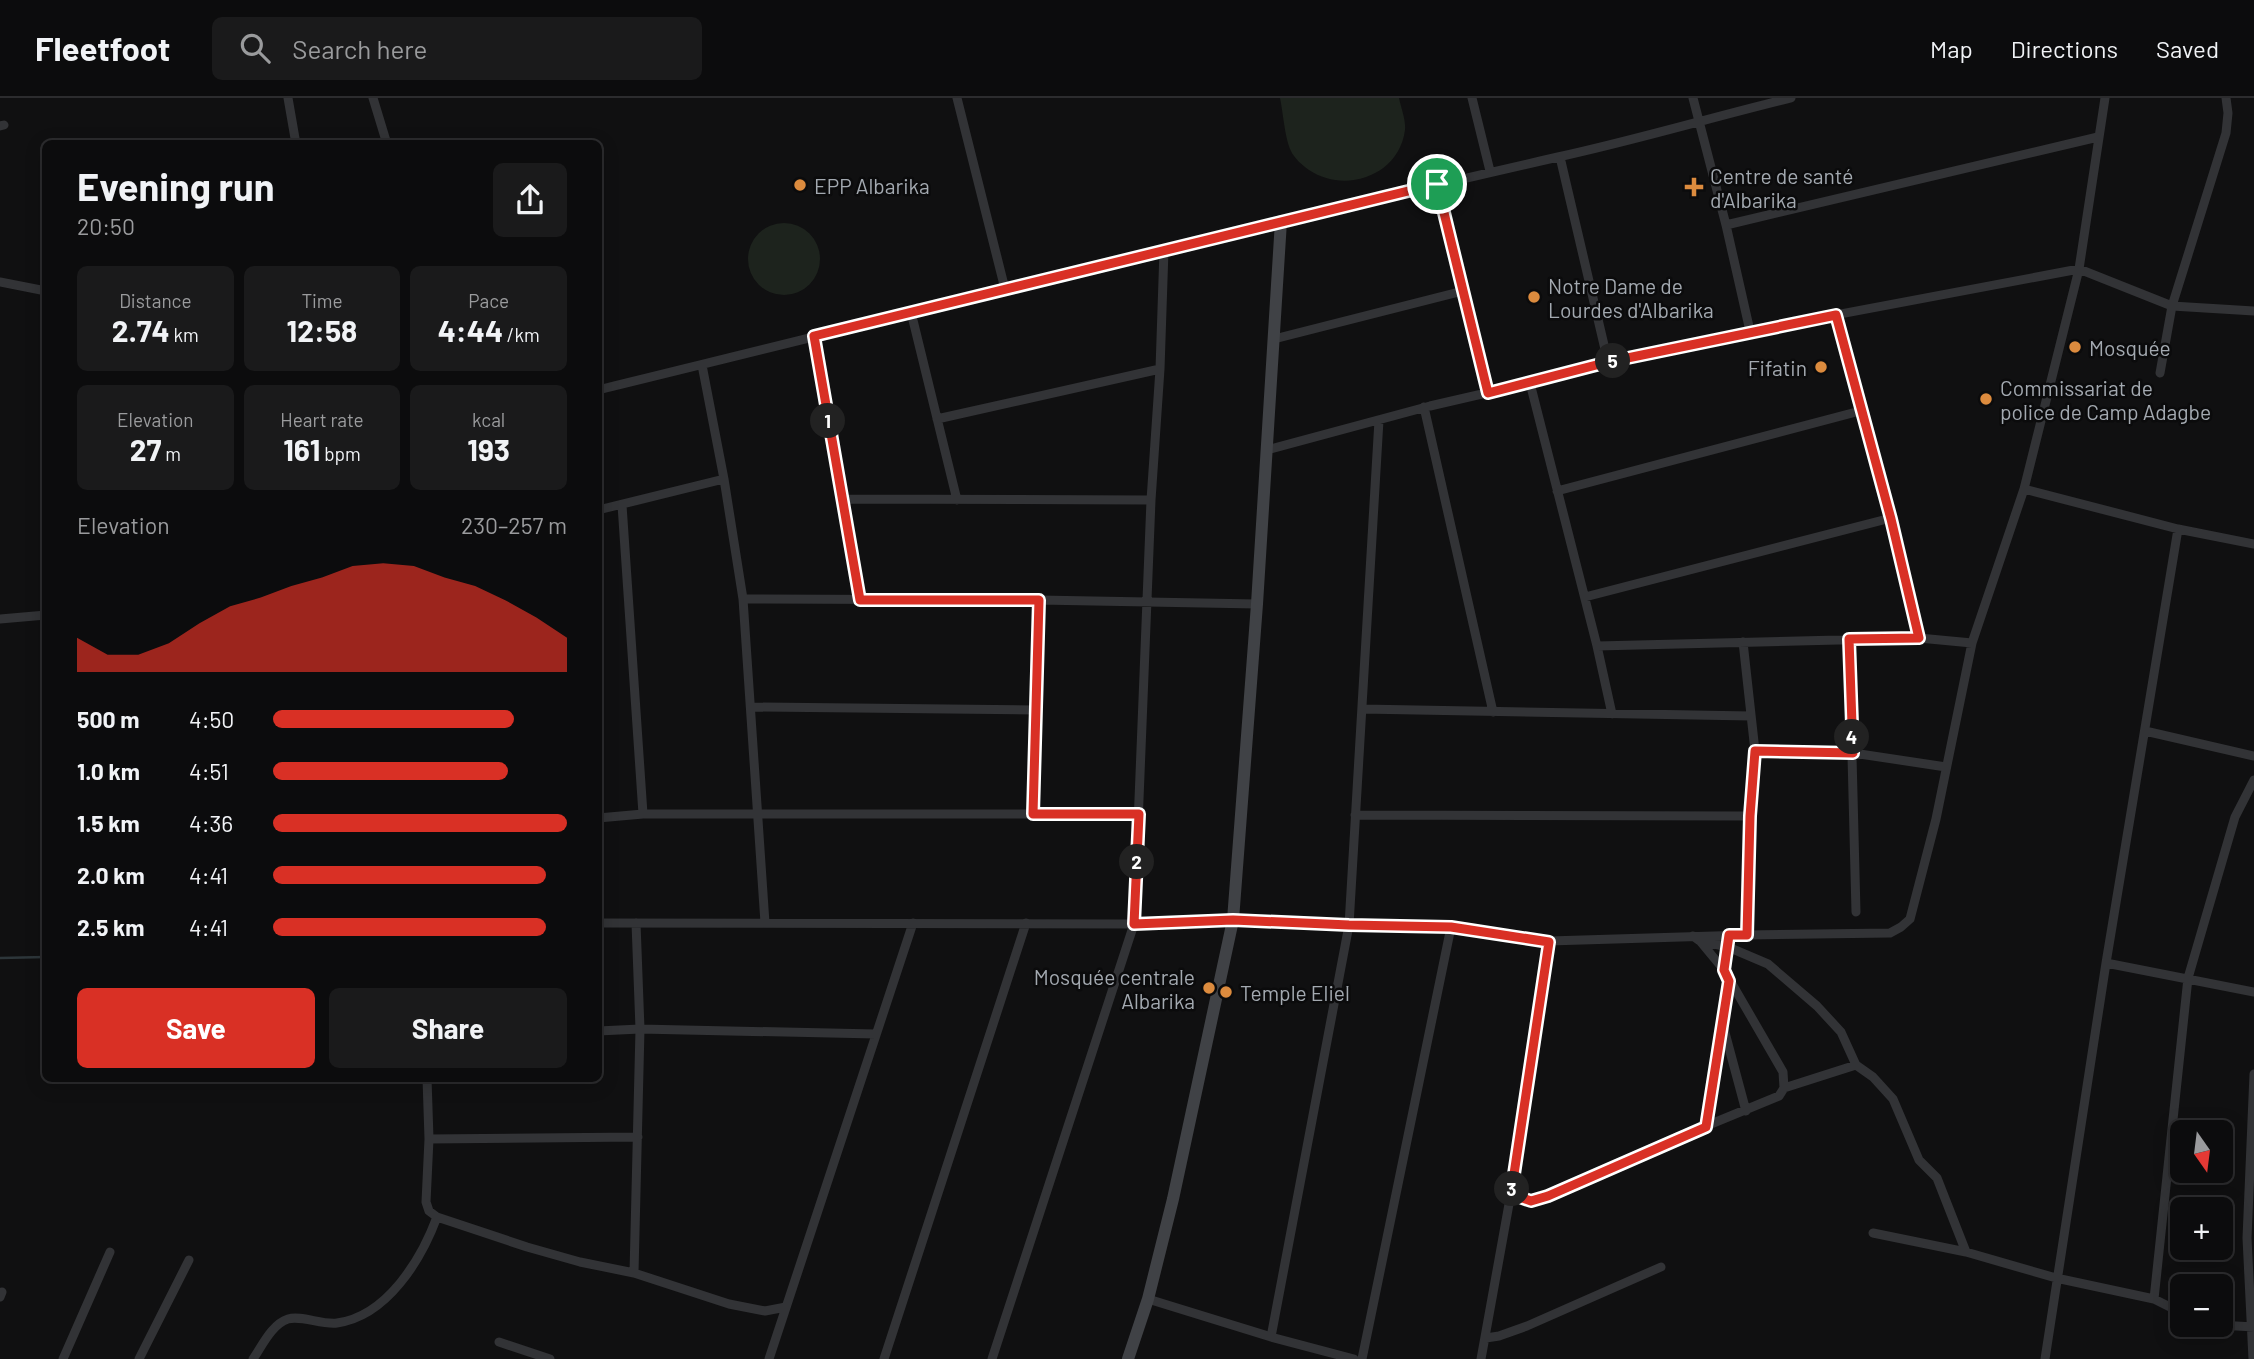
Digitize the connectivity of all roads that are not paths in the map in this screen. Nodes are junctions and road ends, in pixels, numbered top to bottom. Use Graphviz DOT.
graph roads {
  1 [pos="288,98"];
  2 [pos="373,98"];
  3 [pos="957,98"];
  4 [pos="1472,98"];
  5 [pos="1693,98"];
  6 [pos="1791,98"];
  7 [pos="2105,98"];
  8 [pos="2226,98"];
  9 [pos="1699,120"];
  10 [pos="2098,137"];
  11 [pos="295,140"];
  12 [pos="386,140"];
  13 [pos="1560,157"];
  14 [pos="1490,171"];
  15 [pos="1437,184"];
  16 [pos="1281,221"];
  17 [pos="1726,225"];
  18 [pos="1164,250"];
  19 [pos="2079,269"];
  20 [pos="0,282"];
  21 [pos="42,289"];
  22 [pos="1005,289"];
  23 [pos="1463,290"];
  24 [pos="2172,306"];
  25 [pos="2254,311"];
  26 [pos="911,312"];
  27 [pos="1836,315"];
  28 [pos="1750,331"];
  29 [pos="814,336"];
  30 [pos="1274,339"];
  31 [pos="1608,362"];
  32 [pos="702,365"];
  33 [pos="1160,369"];
  34 [pos="2160,373"];
  35 [pos="1530,383"];
  36 [pos="602,389"];
  37 [pos="1488,393"];
  38 [pos="1424,407"];
  39 [pos="1860,411"];
  40 [pos="937,419"];
  41 [pos="1379,419"];
  42 [pos="1267,450"];
  43 [pos="724,479"];
  44 [pos="2024,489"];
  45 [pos="1557,491"];
  46 [pos="842,499"];
  47 [pos="957,500"];
  48 [pos="1151,500"];
  49 [pos="622,505"];
  50 [pos="602,509"];
  51 [pos="1891,519"];
  52 [pos="2178,529"];
  53 [pos="2254,544"];
  54 [pos="1585,597"];
  55 [pos="743,599"];
  56 [pos="860,600"];
  57 [pos="1039,600"];
  58 [pos="1148,603"];
  59 [pos="1257,604"];
  60 [pos="42,615"];
  61 [pos="0,619"];
  62 [pos="1919,638"];
  63 [pos="1849,639"];
  64 [pos="1743,642"];
  65 [pos="1972,643"];
  66 [pos="1597,646"];
  67 [pos="752,707"];
  68 [pos="1362,709"];
  69 [pos="1036,710"];
  70 [pos="1493,712"];
  71 [pos="1612,714"];
  72 [pos="1751,716"];
  73 [pos="2145,731"];
  74 [pos="1755,751"];
  75 [pos="1853,753"];
  76 [pos="2254,756"];
  77 [pos="1946,767"];
  78 [pos="2254,780"];
  79 [pos="643,814"];
  80 [pos="758,814"];
  81 [pos="1033,814"];
  82 [pos="1139,814"];
  83 [pos="1355,815"];
  84 [pos="1750,816"];
  85 [pos="602,818"];
  86 [pos="1856,912"];
  87 [pos="1233,920"];
  88 [pos="602,923"];
  89 [pos="636,923"];
  90 [pos="765,923"];
  91 [pos="913,923"];
  92 [pos="1026,923"];
  93 [pos="1134,924"];
  94 [pos="1349,925"];
  95 [pos="1451,927"];
  96 [pos="1729,935"];
  97 [pos="1747,935"];
  98 [pos="1696,938"];
  99 [pos="1549,942"];
  100 [pos="1728,947"];
  101 [pos="2106,963"];
  102 [pos="1724,970"];
  103 [pos="2188,978"];
  104 [pos="1729,981"];
  105 [pos="2254,992"];
  106 [pos="1723,1024"];
  107 [pos="640,1029"];
  108 [pos="602,1031"];
  109 [pos="876,1034"];
  110 [pos="1856,1065"];
  111 [pos="2254,1074"];
  112 [pos="427,1082"];
  113 [pos="1784,1088"];
  114 [pos="1746,1111"];
  115 [pos="1706,1127"];
  116 [pos="638,1138"];
  117 [pos="429,1139"];
  118 [pos="1511,1194"];
  119 [pos="437,1217"];
  120 [pos="1873,1233"];
  121 [pos="2251,1237"];
  122 [pos="110,1252"];
  123 [pos="1966,1252"];
  124 [pos="189,1260"];
  125 [pos="1661,1266"];
  126 [pos="634,1273"];
  127 [pos="2056,1278"];
  128 [pos="1148,1299"];
  129 [pos="2154,1299"];
  130 [pos="786,1307"];
  131 [pos="2170,1307"];
  132 [pos="2233,1326"];
  133 [pos="2253,1327"];
  134 [pos="1271,1337"];
  135 [pos="1486,1338"];
  136 [pos="499,1342"];
  137 [pos="2046,1358"];
  138 [pos="63,1359"];
  139 [pos="139,1359"];
  140 [pos="253,1359"];
  141 [pos="550,1359"];
  142 [pos="769,1359"];
  143 [pos="884,1359"];
  144 [pos="992,1359"];
  145 [pos="1128,1359"];
  146 [pos="1354,1359"];
  147 [pos="1362,1359"];
  148 [pos="1481,1359"];
  149 [pos="2253,1359"];
  1 -- 11 [label="street"];
  2 -- 12 [label="street"];
  3 -- 22 [label="street"];
  4 -- 14 [label="street"];
  5 -- 9 [label="street"];
  6 -- 9 [label="street"];
  7 -- 10 [label="street"];
  8 -- 24 [label="street"];
  9 -- 13 [label="street"];
  9 -- 17 [label="street"];
  10 -- 17 [label="street"];
  10 -- 19 [label="street"];
  13 -- 14 [label="street"];
  13 -- 31 [label="street"];
  14 -- 15 [label="street"];
  15 -- 16 [label="street"];
  15 -- 23 [label="street"];
  16 -- 18 [label="street"];
  16 -- 30 [label="street"];
  17 -- 28 [label="street"];
  18 -- 22 [label="street"];
  18 -- 33 [label="street"];
  19 -- 24 [label="street"];
  19 -- 27 [label="street"];
  19 -- 44 [label="street"];
  20 -- 21 [label="street"];
  22 -- 26 [label="street"];
  23 -- 30 [label="street"];
  23 -- 37 [label="street"];
  24 -- 25 [label="street"];
  24 -- 34 [label="street"];
  26 -- 29 [label="street"];
  26 -- 40 [label="street"];
  27 -- 28 [label="street"];
  27 -- 39 [label="street"];
  28 -- 31 [label="street"];
  29 -- 32 [label="street"];
  29 -- 46 [label="street"];
  30 -- 42 [label="street"];
  31 -- 35 [label="street"];
  32 -- 36 [label="street"];
  32 -- 43 [label="street"];
  33 -- 40 [label="street"];
  33 -- 48 [label="street"];
  35 -- 37 [label="street"];
  35 -- 45 [label="street"];
  37 -- 38 [label="street"];
  38 -- 41 [label="street"];
  38 -- 70 [label="street"];
  39 -- 45 [label="street"];
  39 -- 51 [label="street"];
  40 -- 47 [label="street"];
  41 -- 42 [label="street"];
  41 -- 68 [label="street"];
  42 -- 59 [label="street"];
  43 -- 49 [label="street"];
  43 -- 55 [label="street"];
  44 -- 52 [label="street"];
  44 -- 65 [label="street"];
  45 -- 54 [label="street"];
  46 -- 47 [label="street"];
  46 -- 56 [label="street"];
  47 -- 48 [label="street"];
  48 -- 58 [label="street"];
  49 -- 50 [label="street"];
  49 -- 79 [label="street"];
  51 -- 54 [label="street"];
  51 -- 62 [label="street"];
  52 -- 53 [label="street"];
  52 -- 73 [label="street"];
  54 -- 66 [label="street"];
  55 -- 56 [label="street"];
  55 -- 67 [label="street"];
  56 -- 57 [label="street"];
  57 -- 58 [label="street"];
  57 -- 69 [label="street"];
  58 -- 59 [label="street"];
  58 -- 82 [label="street"];
  59 -- 87 [label="street"];
  60 -- 61 [label="street"];
  62 -- 63 [label="street"];
  62 -- 65 [label="street"];
  63 -- 64 [label="street"];
  63 -- 75 [label="street"];
  64 -- 66 [label="street"];
  64 -- 72 [label="street"];
  65 -- 77 [label="street"];
  66 -- 71 [label="street"];
  67 -- 69 [label="street"];
  67 -- 80 [label="street"];
  68 -- 70 [label="street"];
  68 -- 83 [label="street"];
  69 -- 81 [label="street"];
  70 -- 71 [label="street"];
  71 -- 72 [label="street"];
  72 -- 74 [label="street"];
  73 -- 76 [label="street"];
  73 -- 101 [label="street"];
  74 -- 75 [label="street"];
  74 -- 84 [label="street"];
  75 -- 77 [label="street"];
  75 -- 86 [label="street"];
  77 -- 97 [label="street"];
  78 -- 103 [label="street"];
  79 -- 80 [label="street"];
  79 -- 85 [label="street"];
  80 -- 81 [label="street"];
  80 -- 90 [label="street"];
  81 -- 82 [label="street"];
  82 -- 93 [label="street"];
  83 -- 84 [label="street"];
  83 -- 94 [label="street"];
  84 -- 97 [label="street"];
  87 -- 93 [label="street"];
  87 -- 94 [label="street"];
  87 -- 128 [label="street"];
  88 -- 89 [label="street"];
  89 -- 90 [label="street"];
  89 -- 107 [label="street"];
  90 -- 91 [label="street"];
  91 -- 92 [label="street"];
  91 -- 109 [label="street"];
  92 -- 93 [label="street"];
  92 -- 143 [label="street"];
  93 -- 144 [label="street"];
  94 -- 95 [label="street"];
  94 -- 134 [label="street"];
  95 -- 99 [label="street"];
  95 -- 147 [label="street"];
  96 -- 97 [label="street"];
  96 -- 98 [label="street"];
  96 -- 100 [label="street"];
  98 -- 99 [label="street"];
  98 -- 100 [label="street"];
  98 -- 102 [label="street"];
  99 -- 118 [label="street"];
  100 -- 102 [label="street"];
  100 -- 110 [label="street"];
  101 -- 103 [label="street"];
  101 -- 127 [label="street"];
  102 -- 104 [label="street"];
  103 -- 105 [label="street"];
  103 -- 129 [label="street"];
  104 -- 106 [label="street"];
  104 -- 113 [label="street"];
  106 -- 114 [label="street"];
  106 -- 115 [label="street"];
  107 -- 108 [label="street"];
  107 -- 109 [label="street"];
  107 -- 116 [label="street"];
  109 -- 130 [label="street"];
  110 -- 113 [label="street"];
  110 -- 123 [label="street"];
  111 -- 121 [label="street"];
  112 -- 117 [label="street"];
  113 -- 114 [label="street"];
  114 -- 115 [label="street"];
  115 -- 118 [label="street"];
  116 -- 117 [label="street"];
  116 -- 126 [label="street"];
  117 -- 119 [label="street"];
  118 -- 135 [label="street"];
  119 -- 126 [label="street"];
  119 -- 140 [label="street"];
  120 -- 123 [label="street"];
  121 -- 133 [label="street"];
  122 -- 138 [label="street"];
  123 -- 127 [label="street"];
  124 -- 139 [label="street"];
  125 -- 135 [label="street"];
  126 -- 130 [label="street"];
  127 -- 129 [label="street"];
  127 -- 137 [label="street"];
  128 -- 134 [label="street"];
  128 -- 145 [label="street"];
  129 -- 131 [label="street"];
  130 -- 142 [label="street"];
  132 -- 133 [label="street"];
  133 -- 149 [label="street"];
  134 -- 146 [label="street"];
  135 -- 148 [label="street"];
  136 -- 141 [label="street"];
}
